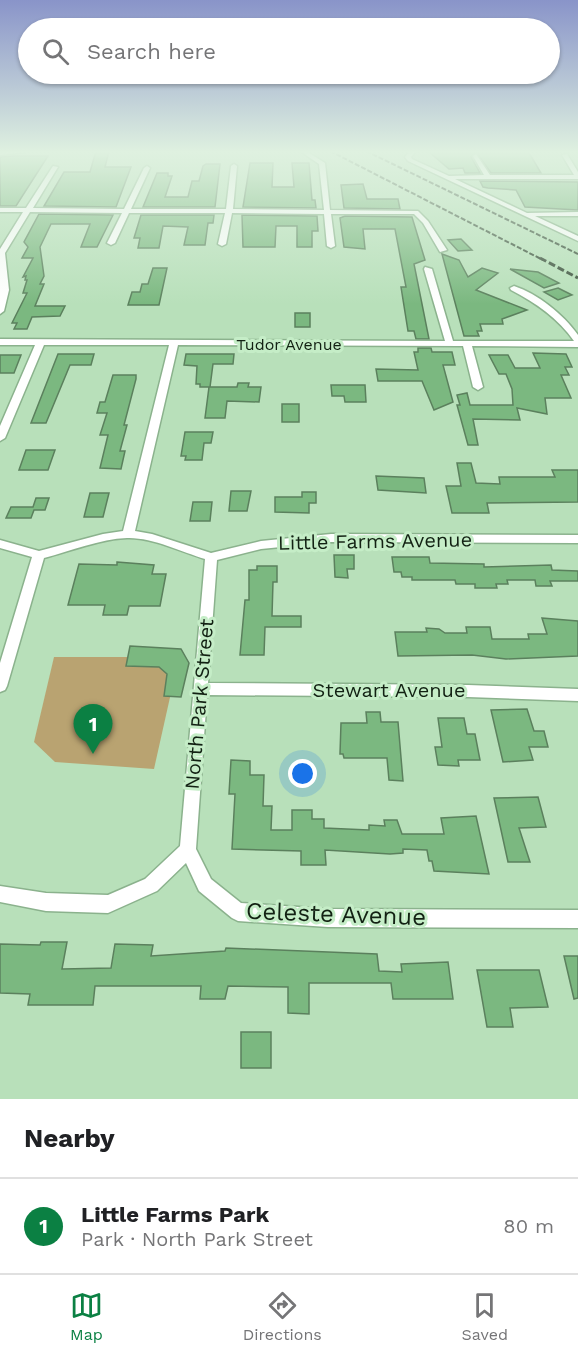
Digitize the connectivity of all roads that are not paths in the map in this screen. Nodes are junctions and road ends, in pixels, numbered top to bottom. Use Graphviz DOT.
graph roads {
  1 [pos="32,202"];
  2 [pos="129,202"];
  3 [pos="230,202"];
  4 [pos="326,202"];
  5 [pos="501,202"];
  6 [pos="0,210"];
  7 [pos="27,210"];
  8 [pos="124,211"];
  9 [pos="229,211"];
  10 [pos="327,211"];
  11 [pos="526,214"];
  12 [pos="578,214"];
  13 [pos="578,239"];
  14 [pos="111,243"];
  15 [pos="222,244"];
  16 [pos="331,246"];
  17 [pos="443,250"];
  18 [pos="428,269"];
  19 [pos="514,288"];
  20 [pos="0,311"];
  21 [pos="0,342"];
  22 [pos="578,342"];
  23 [pos="40,343"];
  24 [pos="174,343"];
  25 [pos="450,344"];
  26 [pos="467,345"];
  27 [pos="478,387"];
  28 [pos="0,438"];
  29 [pos="128,534"];
  30 [pos="578,539"];
  31 [pos="0,544"];
  32 [pos="39,555"];
  33 [pos="211,557"];
  34 [pos="0,686"];
  35 [pos="200,689"];
  36 [pos="578,695"];
  37 [pos="188,850"];
  38 [pos="0,894"];
  39 [pos="578,919"];
  1 -- 7 [label="street"];
  2 -- 8 [label="street"];
  3 -- 9 [label="street"];
  4 -- 10 [label="street"];
  5 -- 11 [label="street"];
  6 -- 7 [label="street"];
  7 -- 8 [label="street"];
  7 -- 20 [label="street"];
  8 -- 9 [label="street"];
  8 -- 14 [label="street"];
  9 -- 10 [label="street"];
  9 -- 15 [label="street"];
  10 -- 16 [label="street"];
  10 -- 17 [label="street"];
  11 -- 12 [label="street"];
  11 -- 13 [label="street"];
  18 -- 25 [label="street"];
  19 -- 22 [label="street"];
  21 -- 23 [label="street, Tudor Avenue"];
  22 -- 26 [label="street, Tudor Avenue"];
  23 -- 24 [label="street, Tudor Avenue"];
  23 -- 28 [label="street"];
  24 -- 25 [label="street, Tudor Avenue"];
  24 -- 29 [label="street"];
  25 -- 26 [label="street, Tudor Avenue"];
  26 -- 27 [label="street"];
  29 -- 32 [label="street"];
  29 -- 33 [label="street"];
  30 -- 33 [label="street, Little Farms Avenue"];
  31 -- 32 [label="street"];
  32 -- 34 [label="street"];
  33 -- 35 [label="street, North Park Street"];
  35 -- 36 [label="street, Stewart Avenue"];
  35 -- 37 [label="street, North Park Street"];
  37 -- 38 [label="street"];
  37 -- 39 [label="street, Celeste Avenue"];
}
